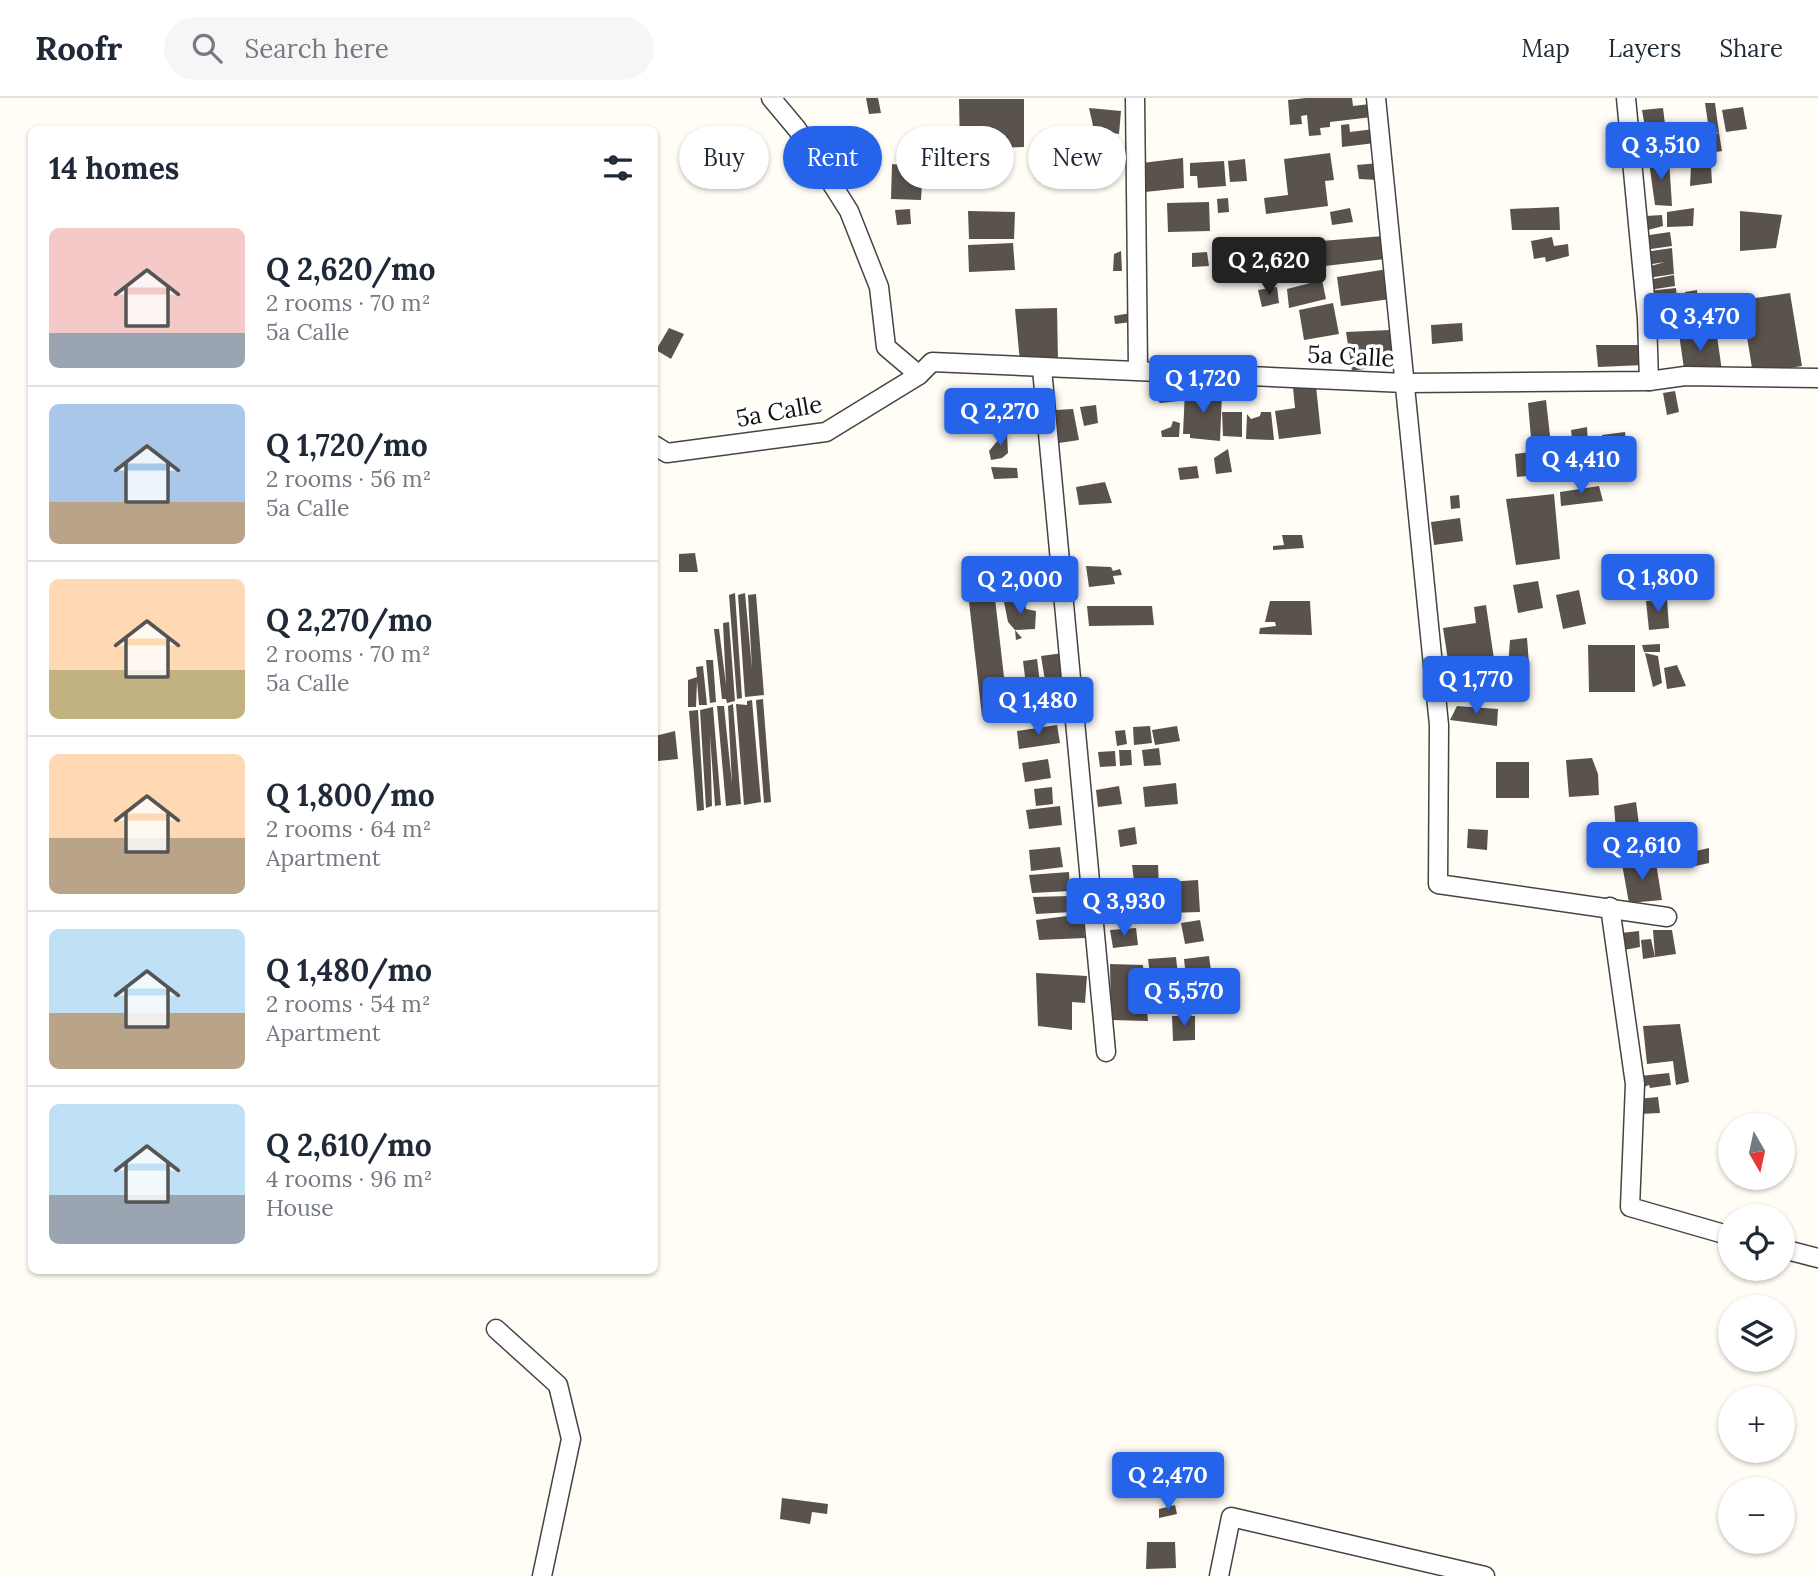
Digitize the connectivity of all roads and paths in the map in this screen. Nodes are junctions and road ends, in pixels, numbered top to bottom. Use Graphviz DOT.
graph roads {
  1 [pos="771,98"];
  2 [pos="1135,98"];
  3 [pos="1376,98"];
  4 [pos="1626,98"];
  5 [pos="1042,369"];
  6 [pos="1138,369"];
  7 [pos="919,375"];
  8 [pos="1818,378"];
  9 [pos="1649,381"];
  10 [pos="1405,383"];
  11 [pos="658,447"];
  12 [pos="1610,907"];
  13 [pos="1667,917"];
  14 [pos="1106,1052"];
  15 [pos="1718,1232"];
  16 [pos="1795,1253"];
  17 [pos="1818,1258"];
  18 [pos="496,1329"];
  19 [pos="542,1576"];
  20 [pos="1219,1576"];
  21 [pos="1485,1576"];
  1 -- 7 [label="street"];
  2 -- 6 [label="street"];
  3 -- 10 [label="street"];
  4 -- 9 [label="street"];
  5 -- 6 [label="street, 5a Calle"];
  5 -- 7 [label="street, 5a Calle"];
  5 -- 14 [label="street"];
  6 -- 10 [label="street, 5a Calle"];
  7 -- 11 [label="street, 5a Calle"];
  8 -- 9 [label="street, 5a Calle"];
  9 -- 10 [label="street, 5a Calle"];
  10 -- 12 [label="street"];
  12 -- 13 [label="street"];
  12 -- 15 [label="street"];
  16 -- 17 [label="street"];
  18 -- 19 [label="street"];
  20 -- 21 [label="street"];
}
